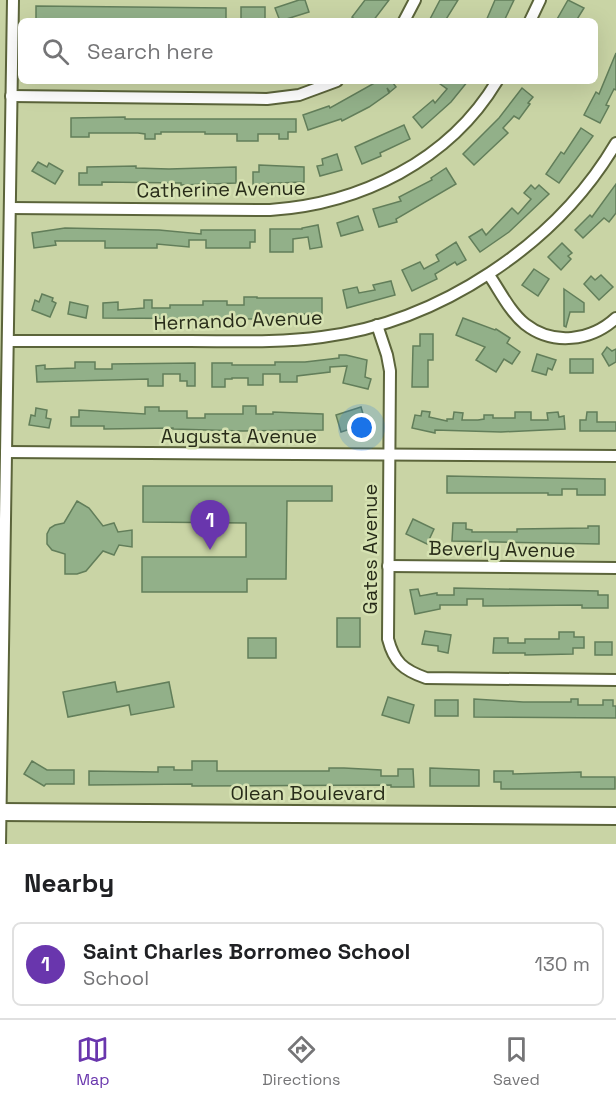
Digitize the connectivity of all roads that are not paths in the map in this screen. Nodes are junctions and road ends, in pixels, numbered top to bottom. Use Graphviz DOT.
graph roads {
  1 [pos="13,0"];
  2 [pos="415,0"];
  3 [pos="540,0"];
  4 [pos="406,18"];
  5 [pos="531,18"];
  6 [pos="329,84"];
  7 [pos="495,84"];
  8 [pos="11,96"];
  9 [pos="616,143"];
  10 [pos="10,208"];
  11 [pos="489,275"];
  12 [pos="616,318"];
  13 [pos="377,325"];
  14 [pos="8,341"];
  15 [pos="6,452"];
  16 [pos="389,455"];
  17 [pos="616,456"];
  18 [pos="388,566"];
  19 [pos="616,568"];
  20 [pos="616,680"];
  21 [pos="0,813"];
  22 [pos="616,816"];
  23 [pos="0,844"];
  1 -- 8 [label="street"];
  2 -- 4 [label="street"];
  3 -- 5 [label="street"];
  6 -- 8 [label="street"];
  7 -- 10 [label="street, Catherine Avenue"];
  8 -- 10 [label="street"];
  9 -- 11 [label="street, Hernando Avenue"];
  10 -- 14 [label="street"];
  11 -- 12 [label="street"];
  11 -- 13 [label="street, Hernando Avenue"];
  13 -- 14 [label="street, Hernando Avenue"];
  13 -- 16 [label="street, Gates Avenue"];
  14 -- 15 [label="street"];
  15 -- 16 [label="street, Augusta Avenue"];
  15 -- 21 [label="street"];
  16 -- 17 [label="street, Augusta Avenue"];
  16 -- 18 [label="street, Gates Avenue"];
  18 -- 19 [label="street, Beverly Avenue"];
  18 -- 20 [label="street, Gates Avenue"];
  21 -- 22 [label="street, Olean Boulevard"];
  21 -- 23 [label="street"];
}
